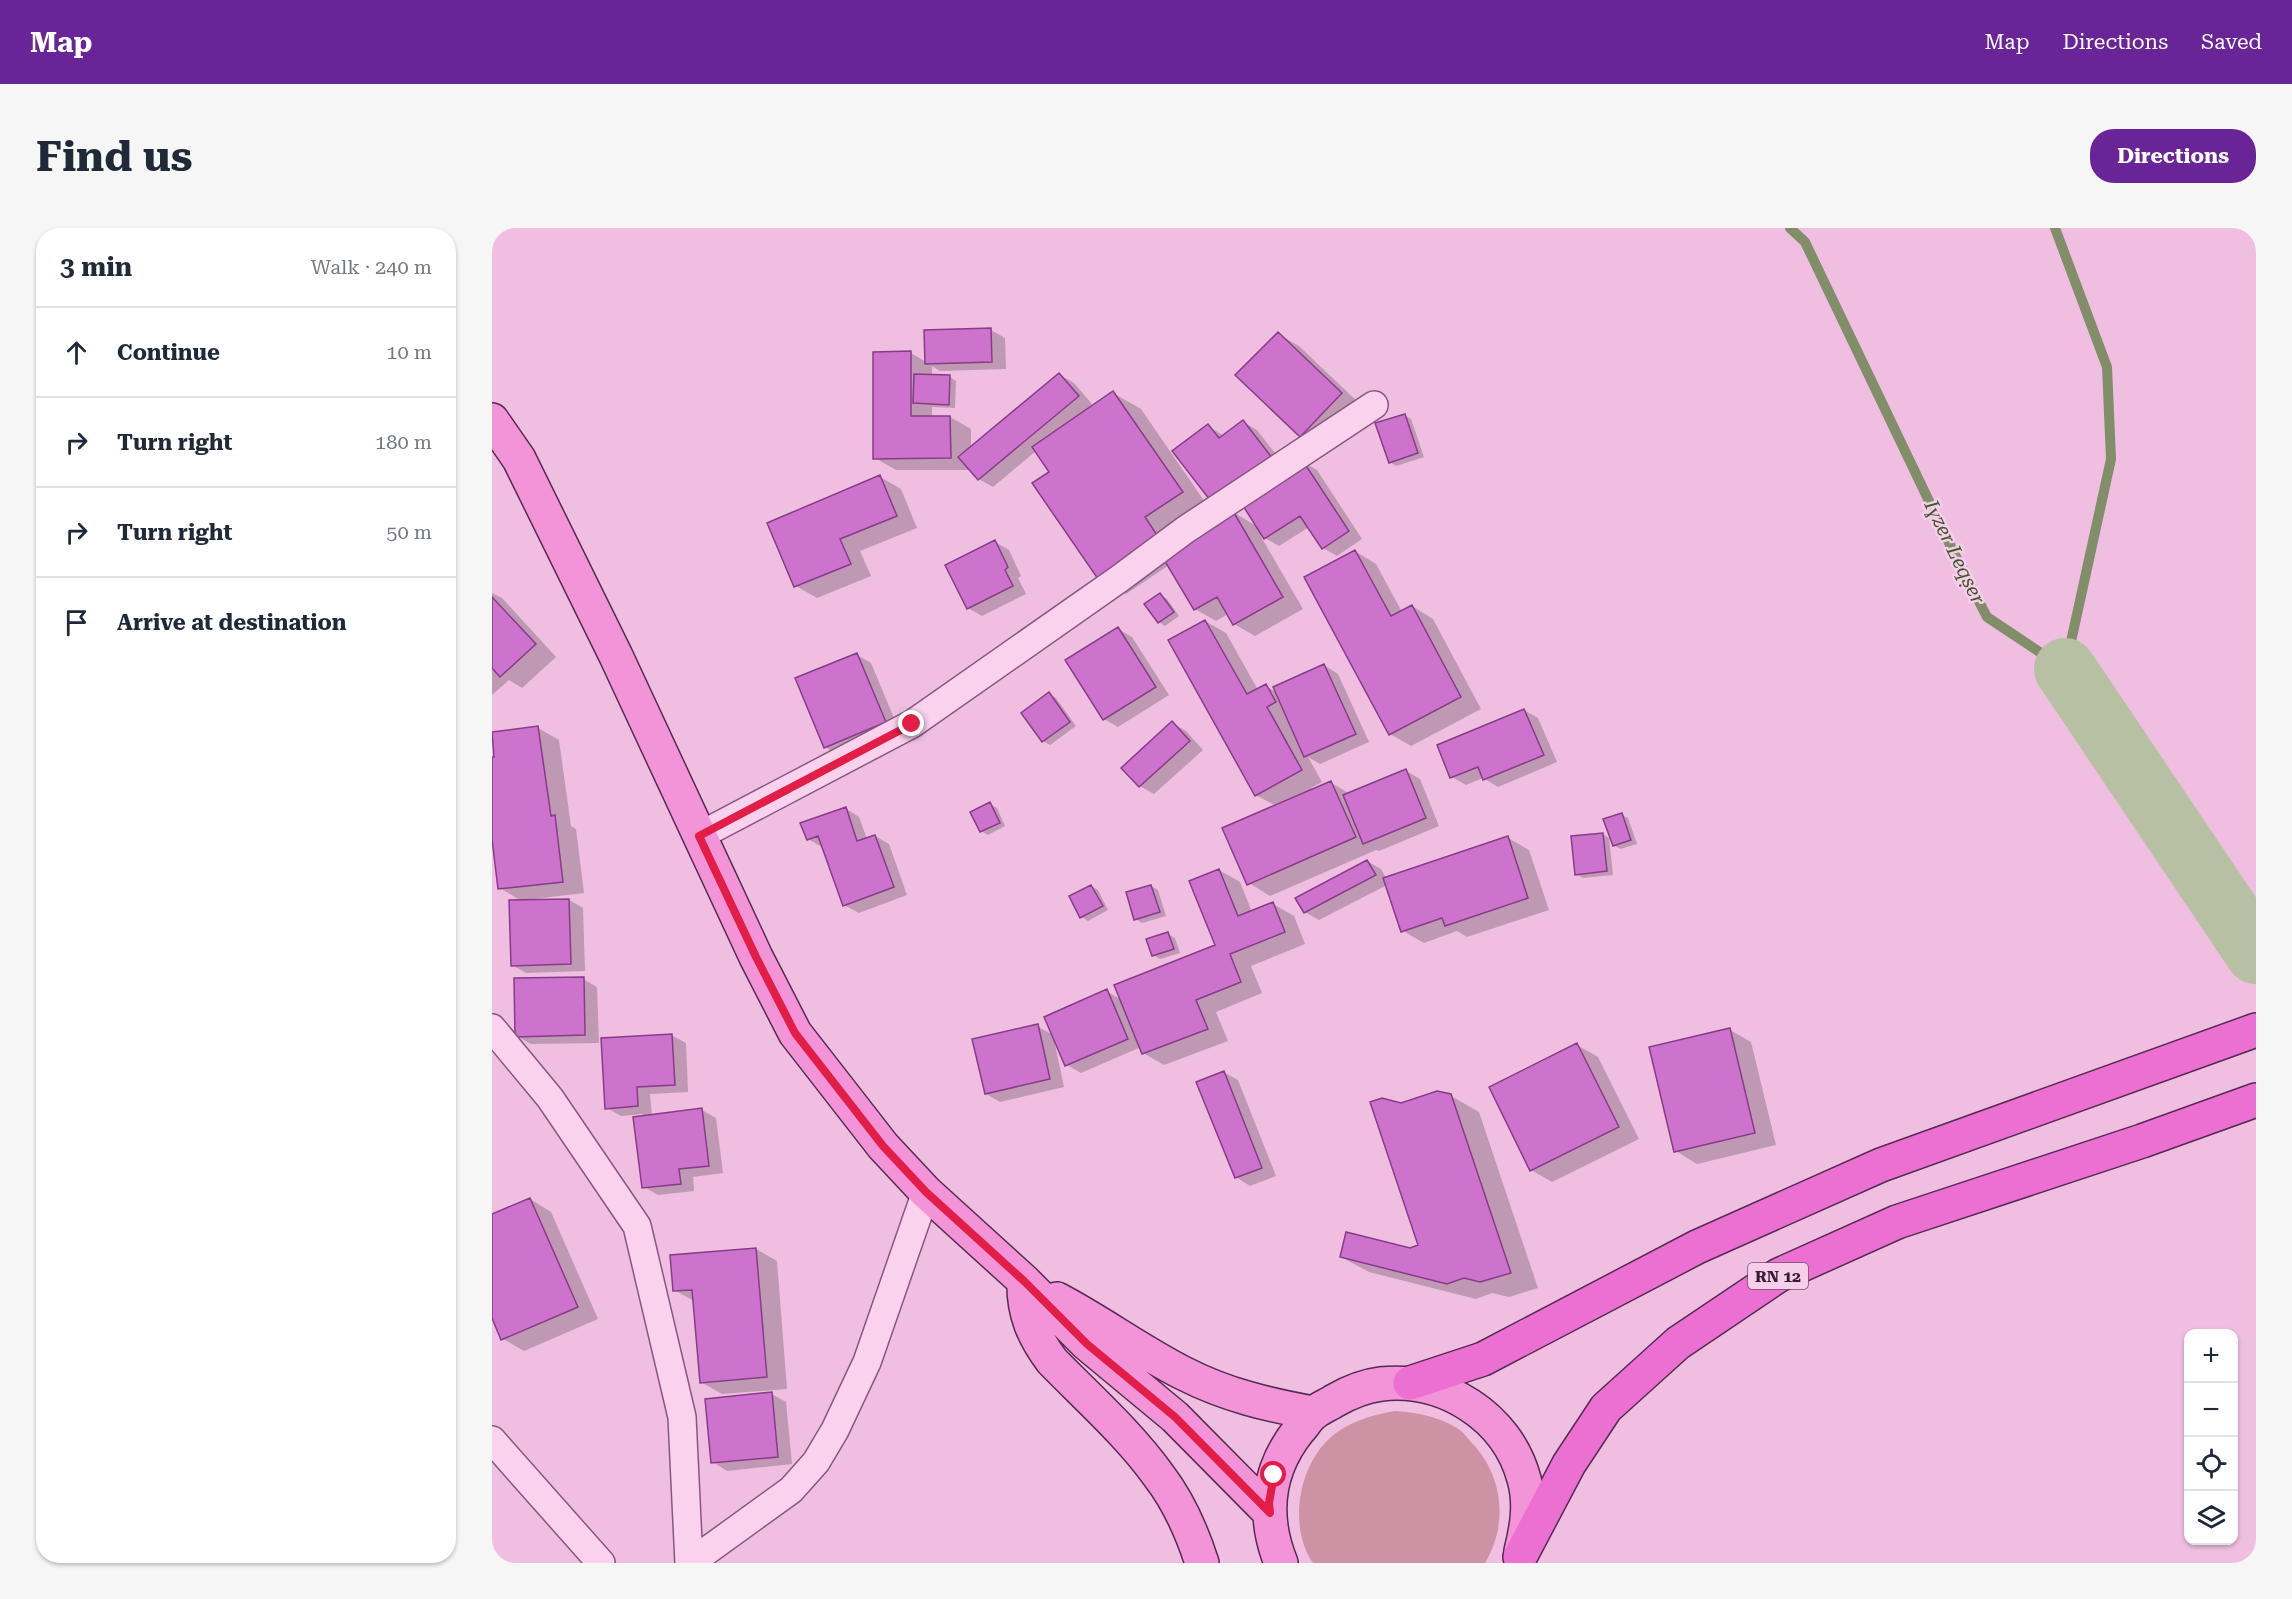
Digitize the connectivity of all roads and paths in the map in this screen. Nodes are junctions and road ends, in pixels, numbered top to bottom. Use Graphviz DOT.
graph roads {
  1 [pos="1374,405"];
  2 [pos="492,420"];
  3 [pos="699,836"];
  4 [pos="492,1028"];
  5 [pos="2256,1030"];
  6 [pos="2256,1100"];
  7 [pos="926,1192"];
  8 [pos="1024,1281"];
  9 [pos="1410,1383"];
  10 [pos="1313,1413"];
  11 [pos="492,1440"];
  12 [pos="1271,1545"];
  13 [pos="1519,1560"];
  14 [pos="601,1563"];
  15 [pos="689,1563"];
  16 [pos="1202,1563"];
  1 -- 3 [label="street"];
  2 -- 3 [label="main road"];
  3 -- 7 [label="main road"];
  4 -- 15 [label="street"];
  5 -- 9 [label="highway"];
  6 -- 13 [label="highway, RN 12"];
  7 -- 8 [label="main road"];
  7 -- 15 [label="street"];
  8 -- 10 [label="main road"];
  8 -- 12 [label="main road"];
  8 -- 16 [label="main road"];
  9 -- 10 [label="main road"];
  9 -- 13 [label="main road"];
  10 -- 12 [label="main road"];
  11 -- 14 [label="street"];
}
